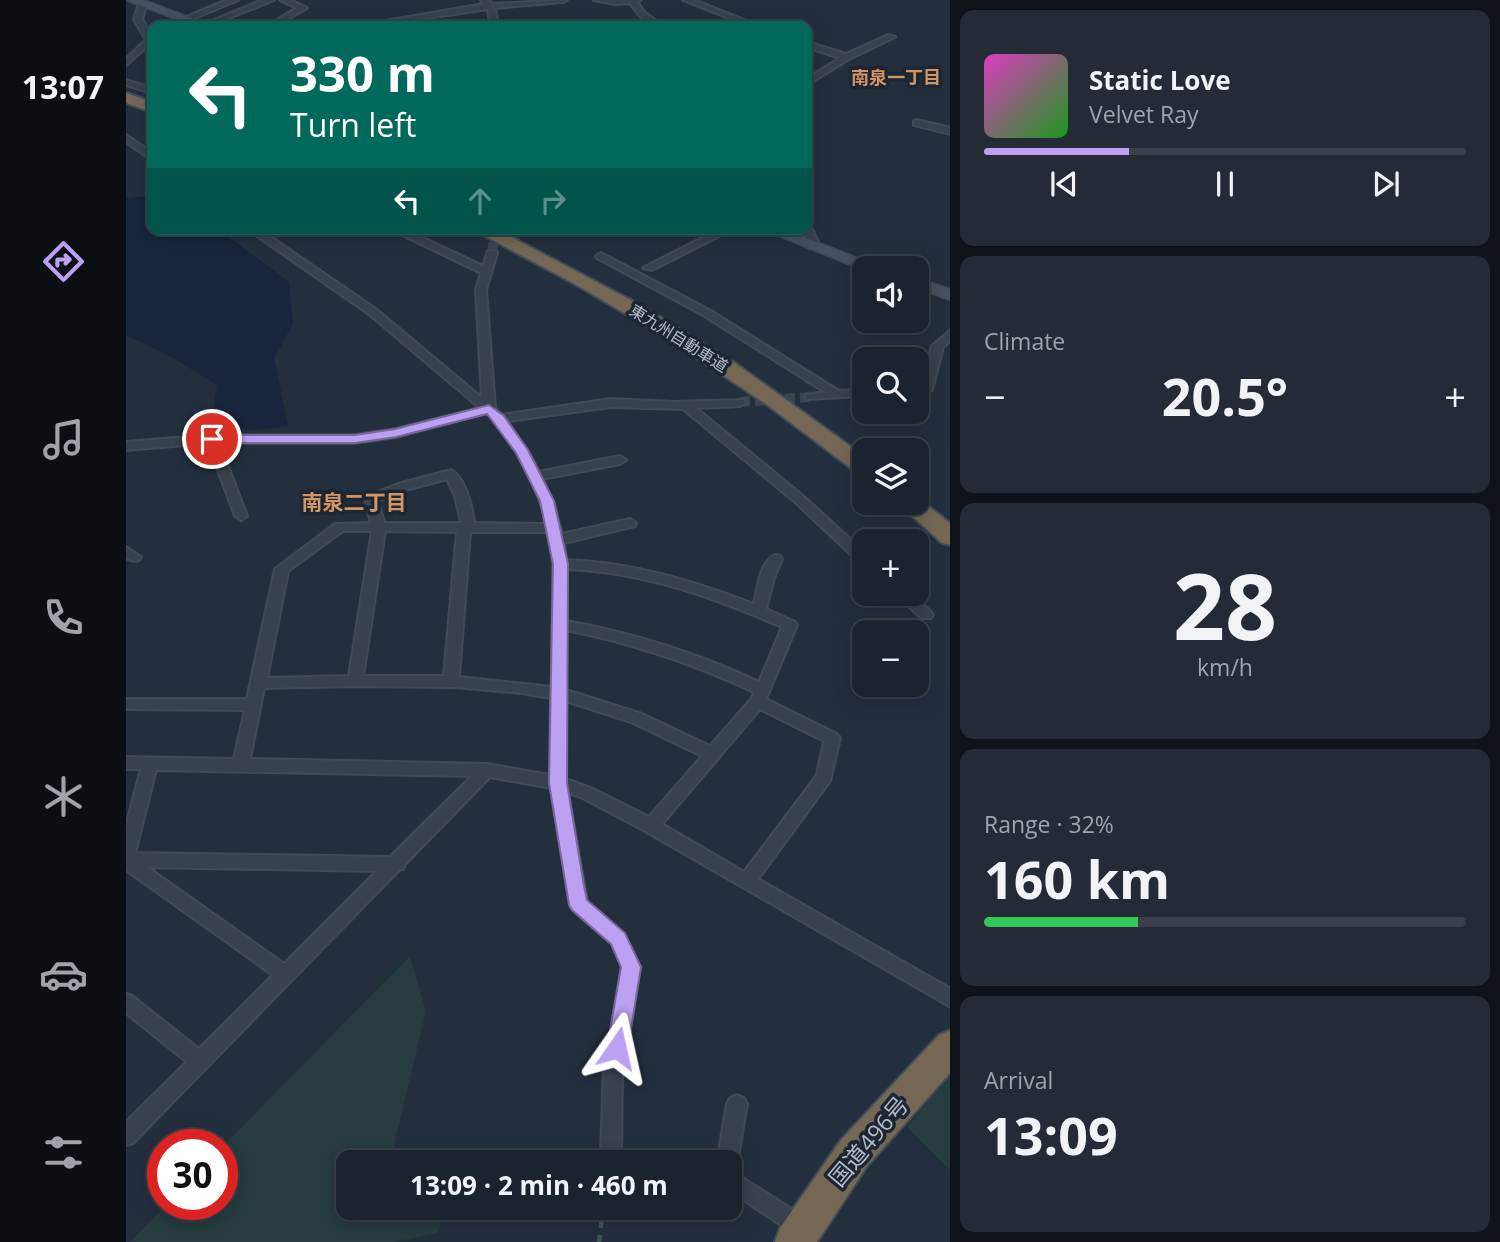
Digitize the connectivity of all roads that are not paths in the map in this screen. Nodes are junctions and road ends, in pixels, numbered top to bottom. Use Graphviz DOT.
graph roads {
  1 [pos="234,0"];
  2 [pos="270,0"];
  3 [pos="284,0"];
  4 [pos="482,0"];
  5 [pos="563,0"];
  6 [pos="598,0"];
  7 [pos="635,0"];
  8 [pos="687,0"];
  9 [pos="138,2"];
  10 [pos="491,6"];
  11 [pos="185,19"];
  12 [pos="190,21"];
  13 [pos="217,21"];
  14 [pos="280,21"];
  15 [pos="394,21"];
  16 [pos="493,21"];
  17 [pos="652,21"];
  18 [pos="742,21"];
  19 [pos="147,34"];
  20 [pos="891,37"];
  21 [pos="147,44"];
  22 [pos="812,46"];
  23 [pos="846,57"];
  24 [pos="126,63"];
  25 [pos="812,80"];
  26 [pos="126,82"];
  27 [pos="147,89"];
  28 [pos="126,98"];
  29 [pos="147,105"];
  30 [pos="917,123"];
  31 [pos="950,131"];
  32 [pos="126,138"];
  33 [pos="147,154"];
  34 [pos="260,235"];
  35 [pos="408,235"];
  36 [pos="493,235"];
  37 [pos="716,235"];
  38 [pos="808,237"];
  39 [pos="492,253"];
  40 [pos="601,256"];
  41 [pos="852,258"];
  42 [pos="648,268"];
  43 [pos="486,271"];
  44 [pos="929,287"];
  45 [pos="950,295"];
  46 [pos="950,333"];
  47 [pos="929,379"];
  48 [pos="852,394"];
  49 [pos="837,395"];
  50 [pos="810,397"];
  51 [pos="740,402"];
  52 [pos="685,405"];
  53 [pos="494,414"];
  54 [pos="212,439"];
  55 [pos="126,446"];
  56 [pos="852,458"];
  57 [pos="620,460"];
  58 [pos="535,477"];
  59 [pos="924,515"];
  60 [pos="241,516"];
  61 [pos="630,523"];
  62 [pos="379,527"];
  63 [pos="464,527"];
  64 [pos="556,534"];
  65 [pos="950,537"];
  66 [pos="852,548"];
  67 [pos="775,559"];
  68 [pos="560,564"];
  69 [pos="916,606"];
  70 [pos="759,611"];
  71 [pos="926,615"];
  72 [pos="559,624"];
  73 [pos="355,682"];
  74 [pos="258,683"];
  75 [pos="451,683"];
  76 [pos="558,694"];
  77 [pos="760,695"];
  78 [pos="126,704"];
  79 [pos="252,705"];
  80 [pos="711,754"];
  81 [pos="126,763"];
  82 [pos="150,763"];
  83 [pos="241,765"];
  84 [pos="487,770"];
  85 [pos="558,783"];
  86 [pos="651,827"];
  87 [pos="126,860"];
  88 [pos="397,864"];
  89 [pos="747,881"];
  90 [pos="286,975"];
  91 [pos="950,999"];
  92 [pos="126,1002"];
  93 [pos="950,1046"];
  94 [pos="200,1061"];
  95 [pos="737,1104"];
  96 [pos="126,1136"];
  97 [pos="611,1150"];
  98 [pos="729,1150"];
  99 [pos="742,1190"];
  100 [pos="799,1235"];
  1 -- 11 [label="street"];
  2 -- 13 [label="street"];
  3 -- 14 [label="street"];
  4 -- 10 [label="street"];
  5 -- 10 [label="street"];
  6 -- 7 [label="street"];
  7 -- 17 [label="street"];
  8 -- 18 [label="street"];
  9 -- 11 [label="main road"];
  9 -- 19 [label="street"];
  10 -- 15 [label="street"];
  10 -- 16 [label="street"];
  11 -- 12 [label="main road"];
  20 -- 23 [label="street"];
  21 -- 24 [label="street"];
  22 -- 23 [label="street"];
  23 -- 25 [label="street"];
  26 -- 27 [label="street"];
  28 -- 29 [label="highway"];
  30 -- 31 [label="street"];
  32 -- 33 [label="street"];
  34 -- 53 [label="street"];
  35 -- 43 [label="street"];
  36 -- 56 [label="highway, 東九州自動車道"];
  37 -- 42 [label="street"];
  38 -- 41 [label="main road"];
  39 -- 43 [label="street"];
  40 -- 49 [label="street"];
  43 -- 53 [label="street"];
  44 -- 45 [label="main road"];
  46 -- 47 [label="street"];
  48 -- 49 [label="street"];
  49 -- 50 [label="street"];
  51 -- 52 [label="street"];
  52 -- 53 [label="street"];
  52 -- 66 [label="street"];
  53 -- 54 [label="street"];
  53 -- 58 [label="street"];
  54 -- 55 [label="street"];
  54 -- 60 [label="street"];
  57 -- 58 [label="street"];
  58 -- 64 [label="street"];
  59 -- 65 [label="highway"];
  61 -- 64 [label="street"];
  62 -- 63 [label="street"];
  62 -- 63 [label="street"];
  62 -- 73 [label="street"];
  62 -- 74 [label="street"];
  63 -- 64 [label="street"];
  63 -- 75 [label="street"];
  64 -- 68 [label="street"];
  67 -- 70 [label="street"];
  68 -- 70 [label="street"];
  68 -- 72 [label="street"];
  69 -- 71 [label="street"];
  70 -- 77 [label="street"];
  72 -- 76 [label="street"];
  72 -- 77 [label="street"];
  73 -- 74 [label="street"];
  73 -- 75 [label="street"];
  74 -- 79 [label="street"];
  75 -- 76 [label="street"];
  76 -- 80 [label="street"];
  76 -- 85 [label="street"];
  77 -- 80 [label="street"];
  77 -- 89 [label="street"];
  78 -- 79 [label="street"];
  79 -- 83 [label="street"];
  80 -- 86 [label="street"];
  81 -- 82 [label="street"];
  82 -- 83 [label="street"];
  82 -- 87 [label="street"];
  83 -- 84 [label="street"];
  84 -- 85 [label="street"];
  84 -- 88 [label="street"];
  85 -- 86 [label="street"];
  85 -- 97 [label="street"];
  86 -- 89 [label="street"];
  87 -- 88 [label="street"];
  87 -- 90 [label="street"];
  88 -- 90 [label="street"];
  89 -- 91 [label="street"];
  90 -- 94 [label="street"];
  92 -- 94 [label="street"];
  93 -- 100 [label="highway, 国道496号"];
  94 -- 96 [label="street"];
  95 -- 98 [label="street"];
  99 -- 100 [label="street"];
}
